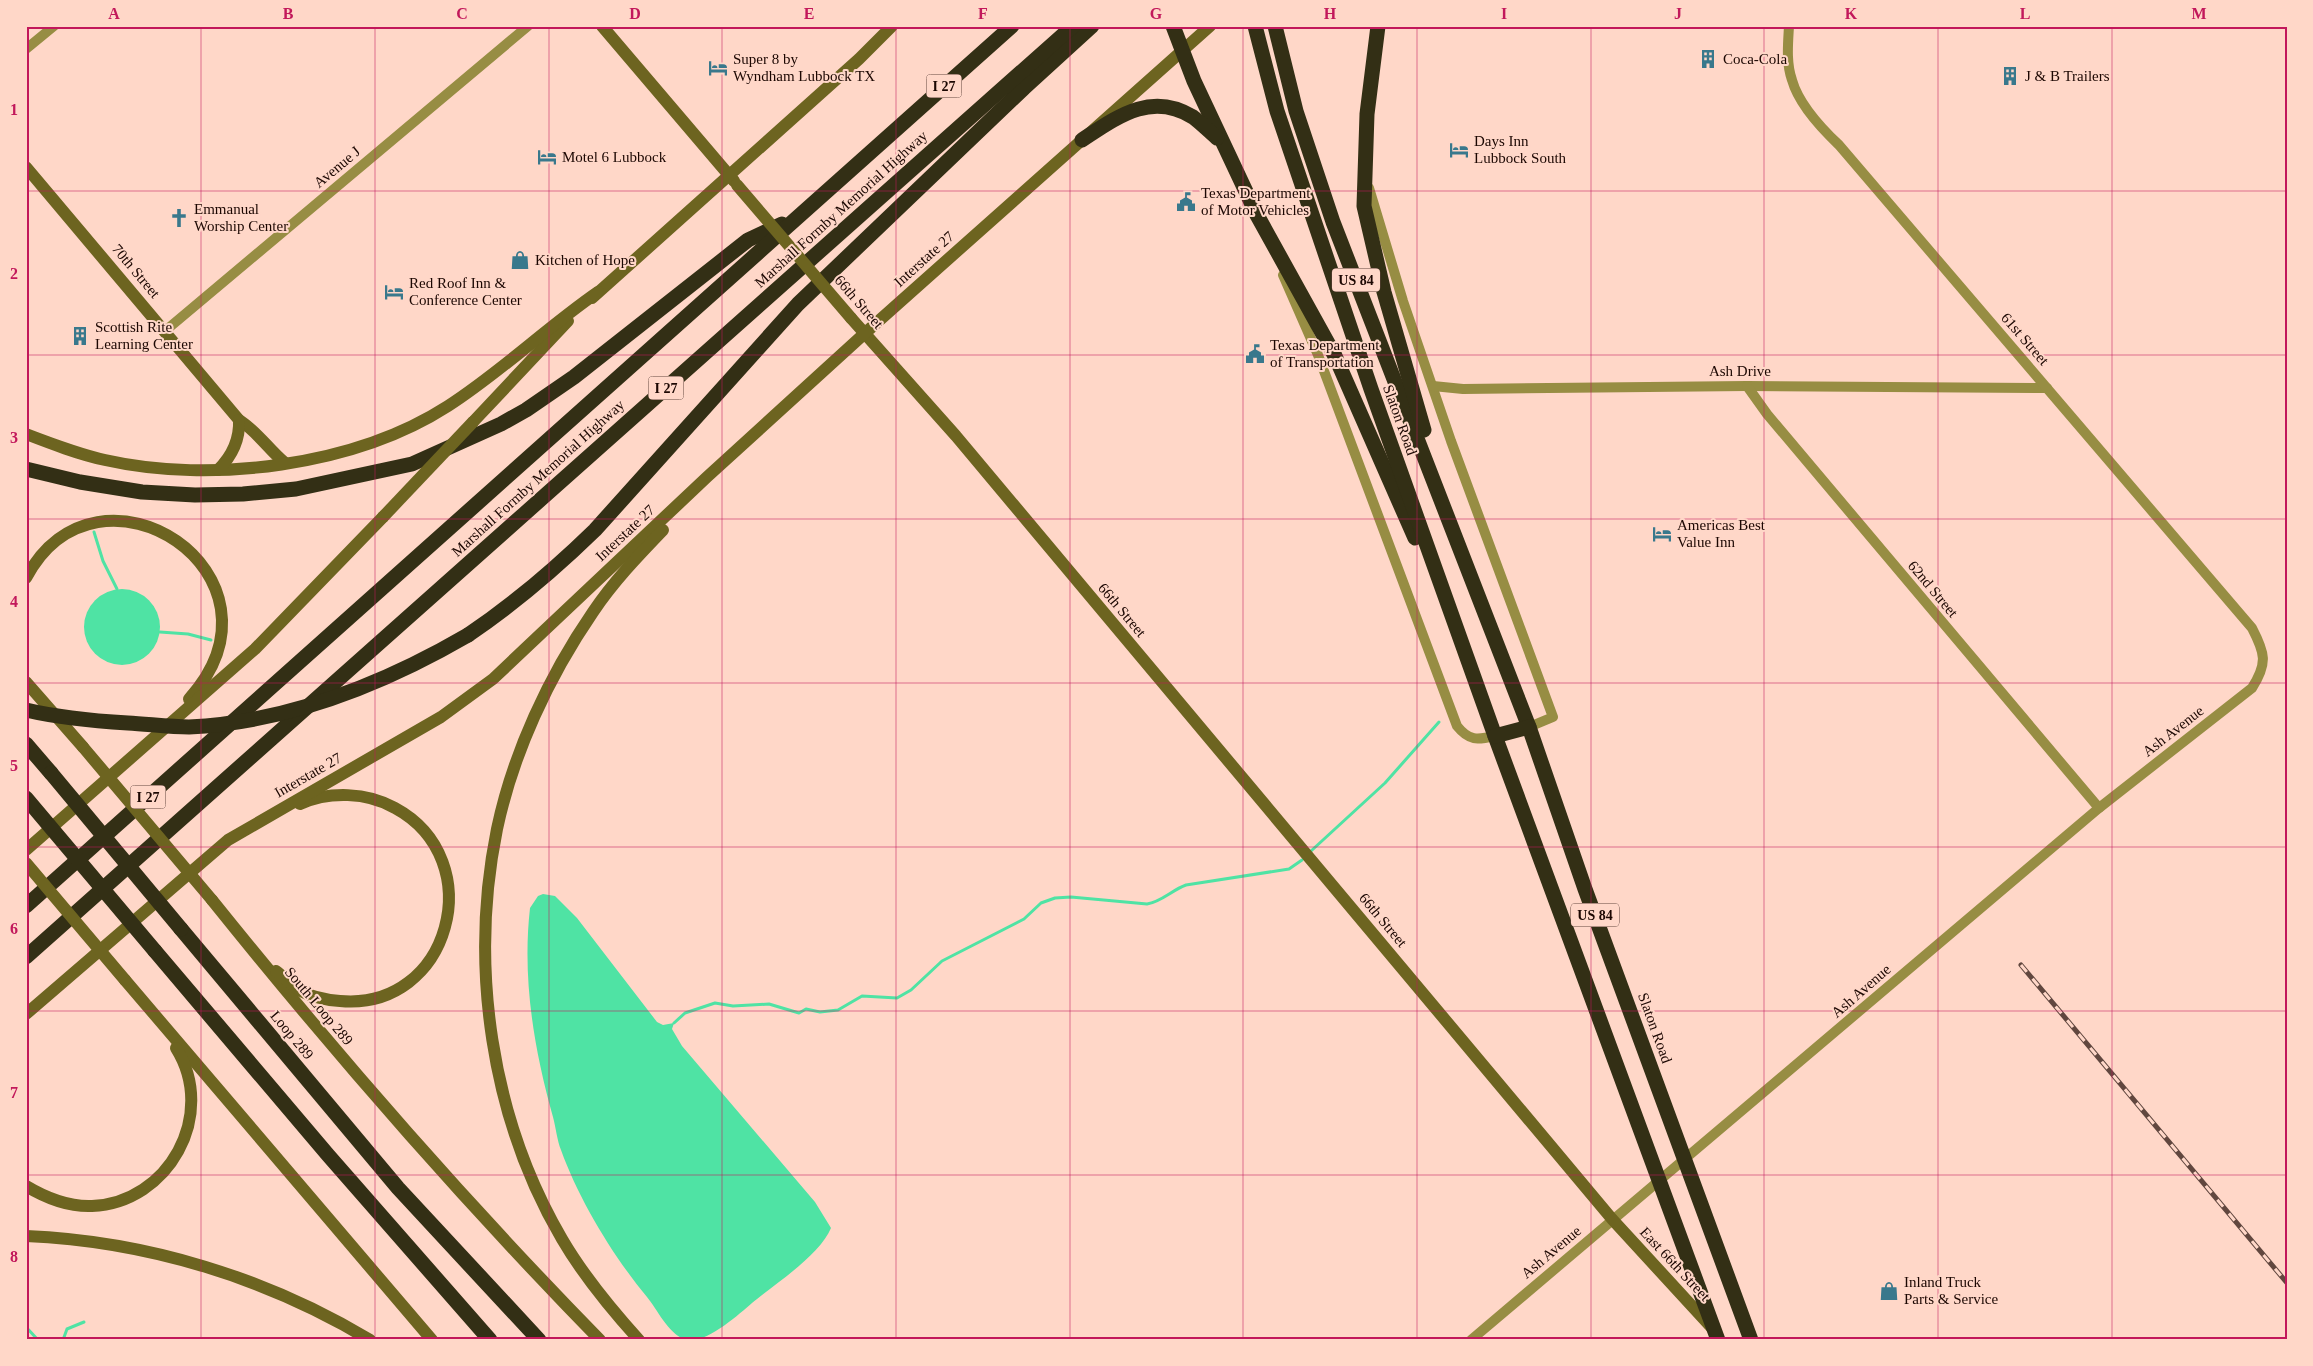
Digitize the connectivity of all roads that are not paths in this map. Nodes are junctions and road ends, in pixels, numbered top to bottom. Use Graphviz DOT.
graph roads {
  1 [pos="54,26"];
  2 [pos="528,26"];
  3 [pos="602,26"];
  4 [pos="892,26"];
  5 [pos="1012,26"];
  6 [pos="1073,26"];
  7 [pos="1092,26"];
  8 [pos="1173,26"];
  9 [pos="1210,26"];
  10 [pos="1256,26"];
  11 [pos="1275,26"];
  12 [pos="1378,26"];
  13 [pos="1789,26"];
  14 [pos="26,49"];
  15 [pos="1181,51"];
  16 [pos="1082,140"];
  17 [pos="1222,142"];
  18 [pos="26,167"];
  19 [pos="1365,174"];
  20 [pos="733,180"];
  21 [pos="799,215"];
  22 [pos="1257,215"];
  23 [pos="598,292"];
  24 [pos="165,331"];
  25 [pos="864,334"];
  26 [pos="1433,386"];
  27 [pos="1747,386"];
  28 [pos="2047,388"];
  29 [pos="781,410"];
  30 [pos="239,420"];
  31 [pos="26,434"];
  32 [pos="285,463"];
  33 [pos="26,470"];
  34 [pos="218,470"];
  35 [pos="1438,490"];
  36 [pos="26,578"];
  37 [pos="1454,623"];
  38 [pos="2264,662"];
  39 [pos="26,671"];
  40 [pos="26,682"];
  41 [pos="41,699"];
  42 [pos="26,710"];
  43 [pos="1529,727"];
  44 [pos="1495,736"];
  45 [pos="152,739"];
  46 [pos="26,744"];
  47 [pos="26,798"];
  48 [pos="2099,808"];
  49 [pos="228,840"];
  50 [pos="26,850"];
  51 [pos="26,864"];
  52 [pos="26,906"];
  53 [pos="255,953"];
  54 [pos="26,957"];
  55 [pos="51,992"];
  56 [pos="26,1014"];
  57 [pos="155,1017"];
  58 [pos="26,1018"];
  59 [pos="1685,1159"];
  60 [pos="1660,1180"];
  61 [pos="26,1186"];
  62 [pos="1612,1220"];
  63 [pos="26,1236"];
  64 [pos="1716,1335"];
  65 [pos="370,1340"];
  66 [pos="432,1340"];
  67 [pos="490,1340"];
  68 [pos="539,1340"];
  69 [pos="600,1340"];
  70 [pos="638,1340"];
  71 [pos="1471,1340"];
  72 [pos="1751,1340"];
  1 -- 14 [label="street"];
  2 -- 24 [label="street, Avenue J"];
  3 -- 20 [label="main road, 66th Street"];
  4 -- 20 [label="main road"];
  5 -- 21 [label="highway, Marshall Formby Memorial Highway / I 27"];
  6 -- 54 [label="highway, Marshall Formby Memorial Highway / I 27"];
  7 -- 42 [label="highway, bridge"];
  8 -- 15 [label="highway"];
  9 -- 15 [label="main road, Interstate 27"];
  10 -- 37 [label="highway, Slaton Road / US 84"];
  11 -- 35 [label="highway, Slaton Road / US 84"];
  12 -- 19 [label="highway"];
  13 -- 28 [label="street, 61st Street"];
  15 -- 16 [label="main road, Interstate 27"];
  15 -- 17 [label="highway"];
  16 -- 17 [label="highway"];
  16 -- 25 [label="main road, Interstate 27"];
  17 -- 22 [label="highway"];
  18 -- 24 [label="main road, 70th Street"];
  19 -- 26 [label="street"];
  19 -- 35 [label="highway"];
  20 -- 23 [label="main road"];
  20 -- 25 [label="main road, 66th Street, bridge"];
  21 -- 33 [label="highway"];
  21 -- 52 [label="highway, Marshall Formby Memorial Highway / I 27"];
  22 -- 37 [label="highway"];
  22 -- 44 [label="street"];
  23 -- 32 [label="main road"];
  23 -- 45 [label="main road, bridge"];
  24 -- 30 [label="main road, 70th Street"];
  25 -- 29 [label="main road, Interstate 27"];
  25 -- 62 [label="main road, 66th Street"];
  26 -- 27 [label="street, Ash Drive"];
  26 -- 43 [label="street"];
  27 -- 28 [label="street, Ash Drive"];
  27 -- 48 [label="street, 62nd Street"];
  28 -- 38 [label="street, 61st Street"];
  29 -- 49 [label="main road, Interstate 27"];
  29 -- 70 [label="main road"];
  30 -- 32 [label="main road, 70th Street"];
  30 -- 34 [label="main road"];
  31 -- 34 [label="main road"];
  32 -- 34 [label="main road"];
  35 -- 43 [label="highway, Slaton Road / US 84"];
  36 -- 45 [label="main road"];
  37 -- 44 [label="highway, Slaton Road / US 84"];
  38 -- 48 [label="street, Ash Avenue"];
  39 -- 41 [label="main road"];
  40 -- 41 [label="main road, South Loop 289"];
  41 -- 53 [label="main road, South Loop 289, bridge"];
  43 -- 44 [label="highway"];
  43 -- 59 [label="highway, Slaton Road / US 84"];
  44 -- 60 [label="highway, Slaton Road / US 84"];
  45 -- 50 [label="main road"];
  46 -- 68 [label="highway, Loop 289, bridge"];
  47 -- 67 [label="highway, bridge"];
  48 -- 59 [label="street, Ash Avenue"];
  49 -- 53 [label="main road"];
  49 -- 55 [label="main road, Interstate 27"];
  51 -- 57 [label="main road, bridge"];
  53 -- 69 [label="main road, South Loop 289"];
  55 -- 56 [label="main road, Interstate 27"];
  55 -- 58 [label="main road"];
  57 -- 61 [label="main road"];
  57 -- 66 [label="main road"];
  59 -- 60 [label="street, Ash Avenue"];
  59 -- 72 [label="highway, Slaton Road / US 84"];
  60 -- 62 [label="street, Ash Avenue"];
  60 -- 64 [label="highway, Slaton Road / US 84"];
  62 -- 64 [label="main road, East 66th Street"];
  62 -- 71 [label="street, Ash Avenue"];
  63 -- 65 [label="main road"];
}
